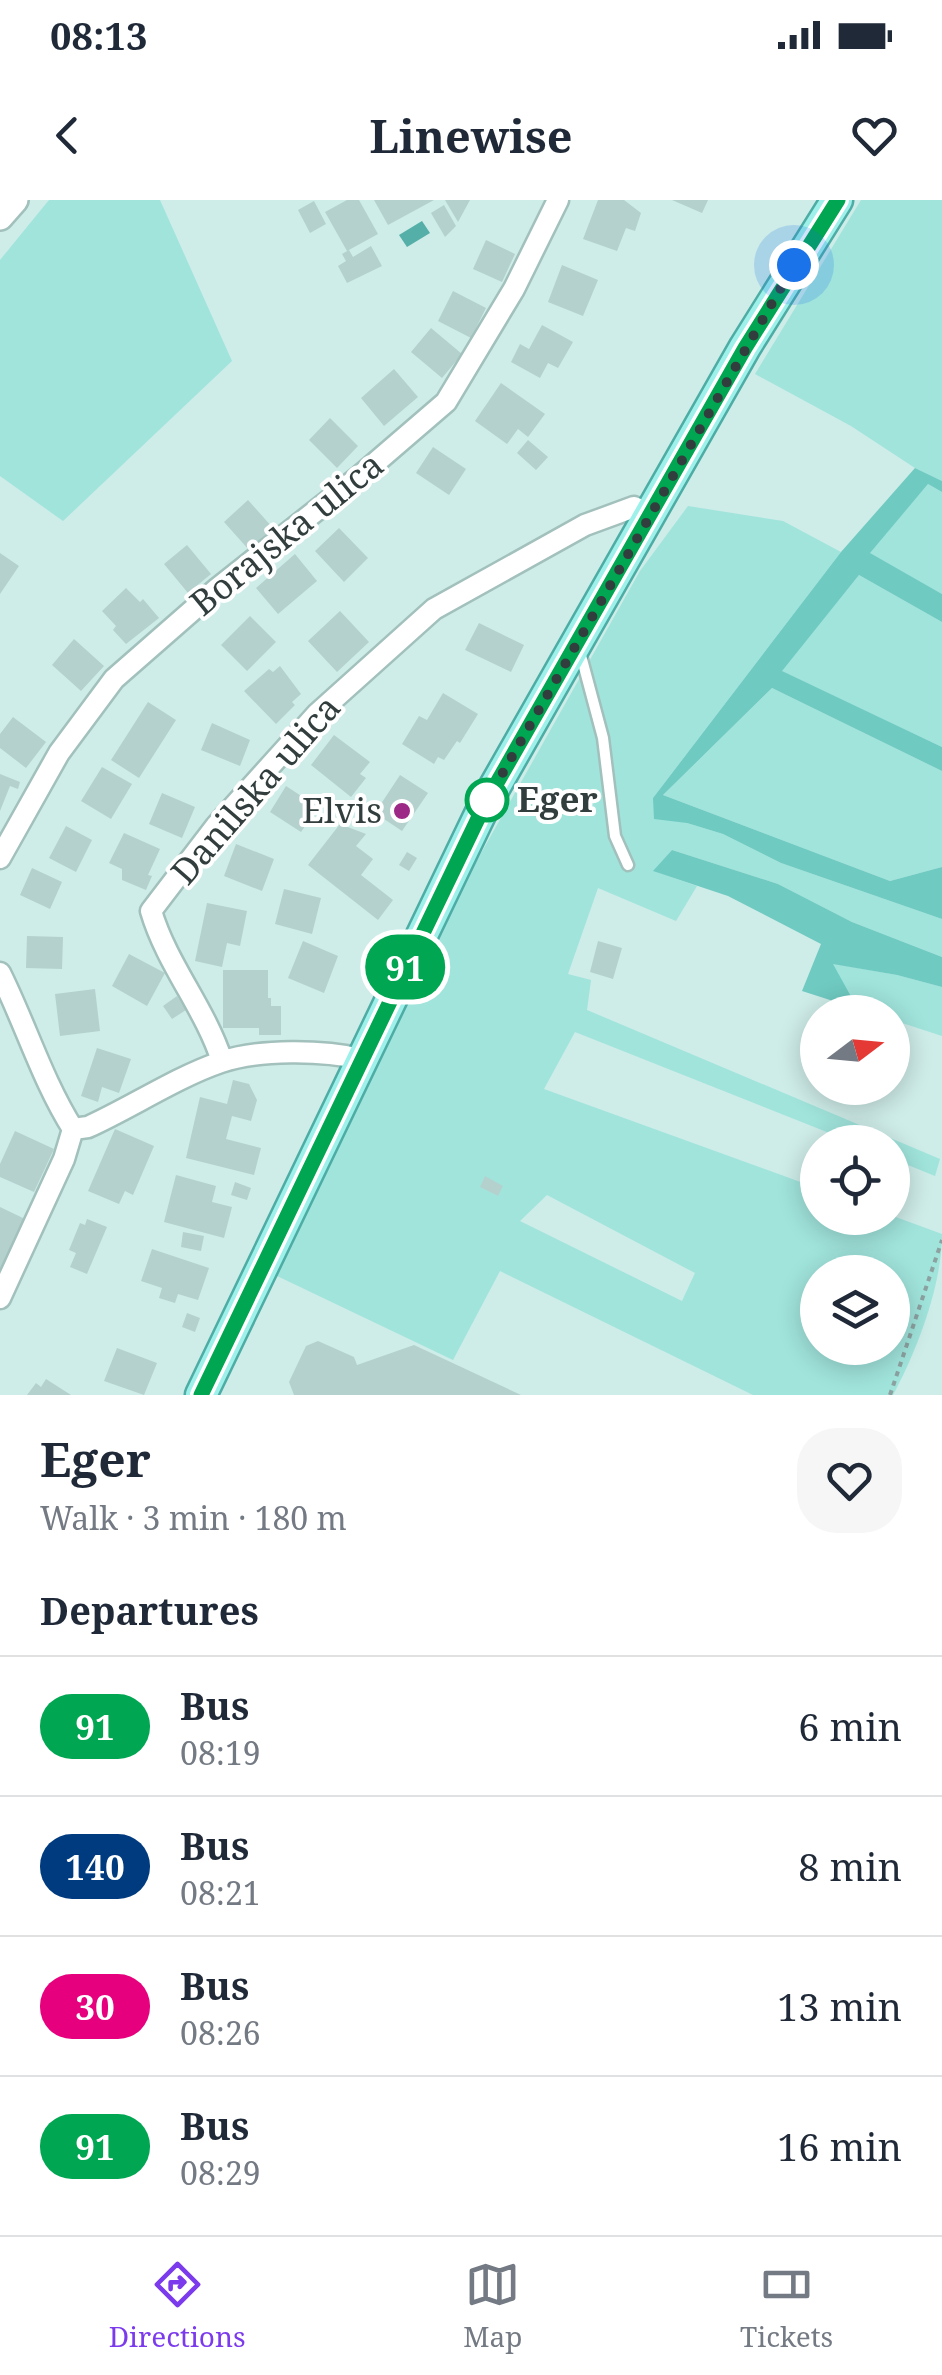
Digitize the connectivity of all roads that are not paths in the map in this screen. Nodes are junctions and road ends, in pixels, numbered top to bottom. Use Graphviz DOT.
graph roads {
  1 [pos="15,200"];
  2 [pos="558,200"];
  3 [pos="838,200"];
  4 [pos="0,217"];
  5 [pos="650,513"];
  6 [pos="576,642"];
  7 [pos="0,858"];
  8 [pos="628,864"];
  9 [pos="0,973"];
  10 [pos="361,1058"];
  11 [pos="222,1062"];
  12 [pos="72,1129"];
  13 [pos="0,1298"];
  14 [pos="201,1395"];
  1 -- 4 [label="street"];
  2 -- 7 [label="street, Borajska ulica"];
  3 -- 5 [label="main road"];
  5 -- 6 [label="main road"];
  5 -- 11 [label="street, Danilska ulica"];
  6 -- 8 [label="lane"];
  6 -- 10 [label="main road"];
  9 -- 12 [label="street"];
  10 -- 11 [label="street"];
  10 -- 14 [label="main road"];
  11 -- 12 [label="street"];
  12 -- 13 [label="street"];
}
